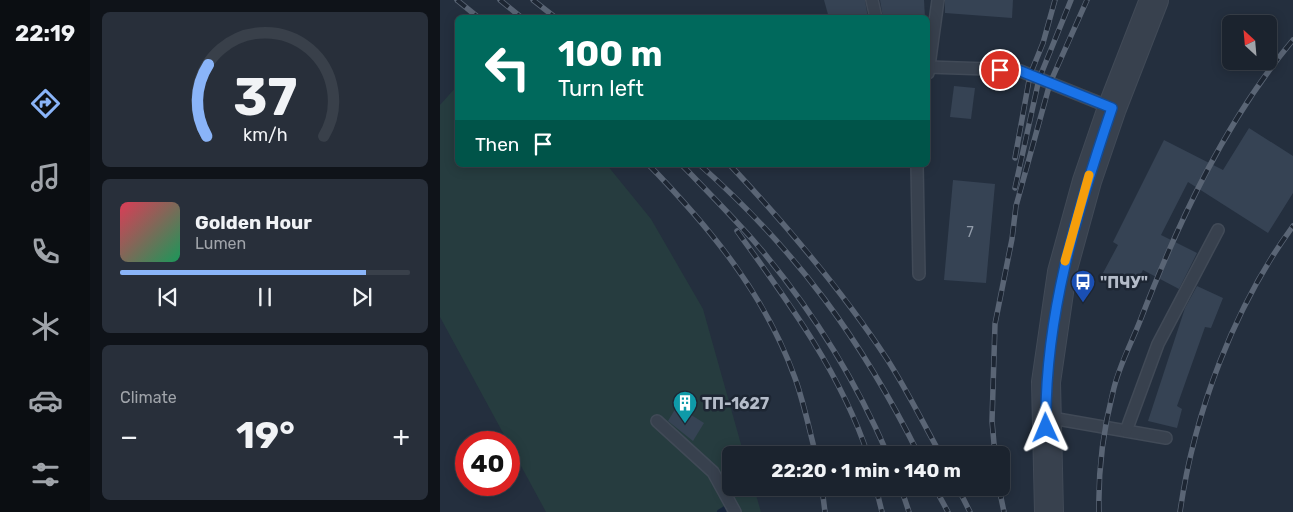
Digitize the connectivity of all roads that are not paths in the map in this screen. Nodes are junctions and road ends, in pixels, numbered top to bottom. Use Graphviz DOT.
graph roads {
  1 [pos="872,0"];
  2 [pos="938,0"];
  3 [pos="1154,0"];
  4 [pos="875,15"];
  5 [pos="930,56"];
  6 [pos="930,70"];
  7 [pos="1112,108"];
  8 [pos="917,167"];
  9 [pos="1218,230"];
  10 [pos="919,274"];
  11 [pos="1046,417"];
  12 [pos="657,421"];
  13 [pos="1126,431"];
  14 [pos="1166,438"];
  15 [pos="733,507"];
  16 [pos="1049,512"];
  1 -- 4 [label="lane"];
  2 -- 5 [label="lane"];
  3 -- 7 [label="street"];
  6 -- 7 [label="lane"];
  7 -- 11 [label="street"];
  8 -- 10 [label="lane"];
  9 -- 13 [label="lane"];
  11 -- 13 [label="lane"];
  11 -- 16 [label="street"];
  12 -- 15 [label="lane"];
  13 -- 14 [label="lane"];
}
